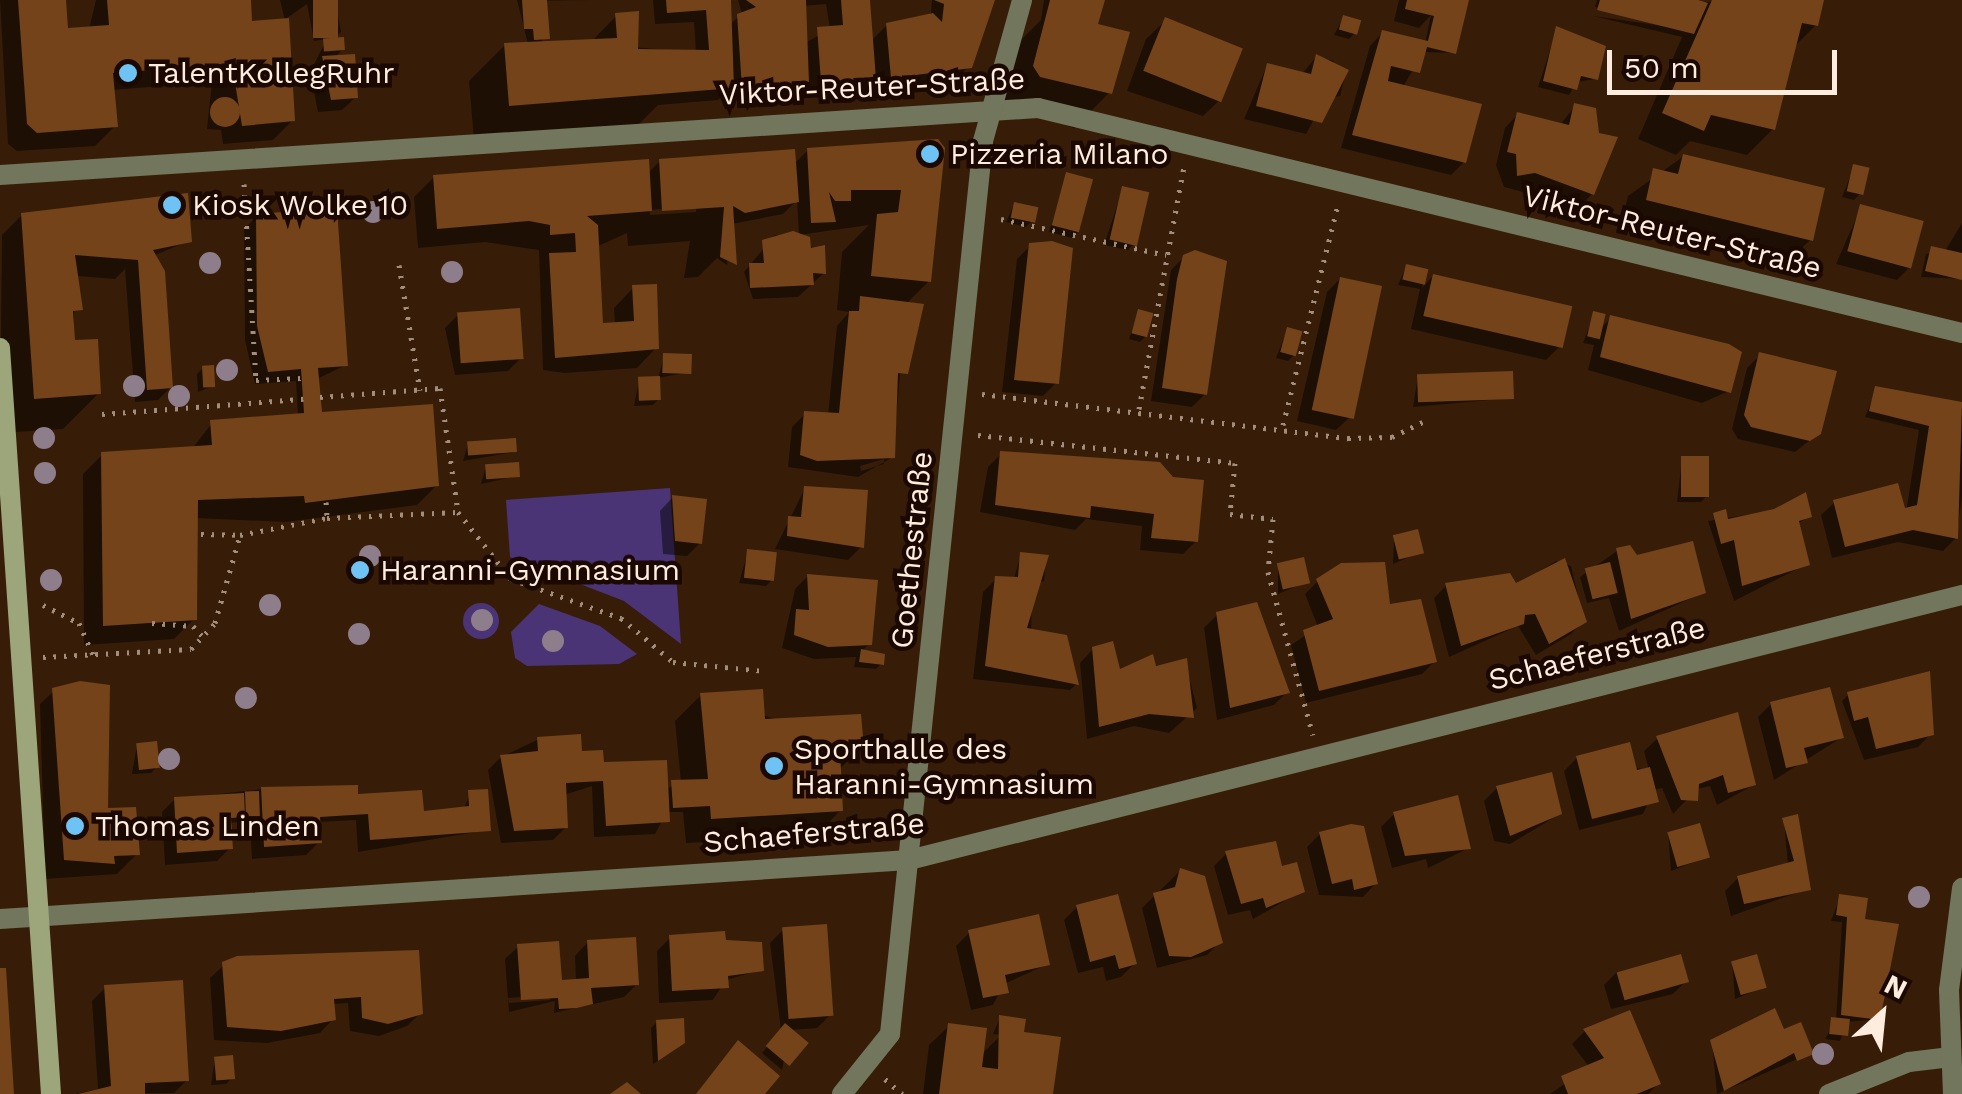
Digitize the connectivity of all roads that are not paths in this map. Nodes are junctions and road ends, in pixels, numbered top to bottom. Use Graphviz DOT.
graph roads {
  1 [pos="1022,0"];
  2 [pos="990,108"];
  3 [pos="0,175"];
  4 [pos="1962,333"];
  5 [pos="0,348"];
  6 [pos="7,556"];
  7 [pos="1962,595"];
  8 [pos="909,860"];
  9 [pos="1962,888"];
  10 [pos="39,917"];
  11 [pos="0,919"];
  12 [pos="1951,1058"];
  13 [pos="52,1094"];
  14 [pos="842,1094"];
  15 [pos="1829,1094"];
  16 [pos="1952,1094"];
  1 -- 2 [label="street, Goethestraße"];
  2 -- 3 [label="street, Viktor-Reuter-Straße"];
  2 -- 4 [label="street, Viktor-Reuter-Straße"];
  2 -- 8 [label="street, Goethestraße"];
  5 -- 6 [label="street"];
  6 -- 10 [label="street"];
  7 -- 8 [label="street, Schaeferstraße"];
  8 -- 10 [label="street, Schaeferstraße"];
  8 -- 14 [label="street, Goethestraße"];
  9 -- 12 [label="street"];
  10 -- 11 [label="street, Schaeferstraße"];
  10 -- 13 [label="street"];
  12 -- 15 [label="street"];
  12 -- 16 [label="street"];
}
